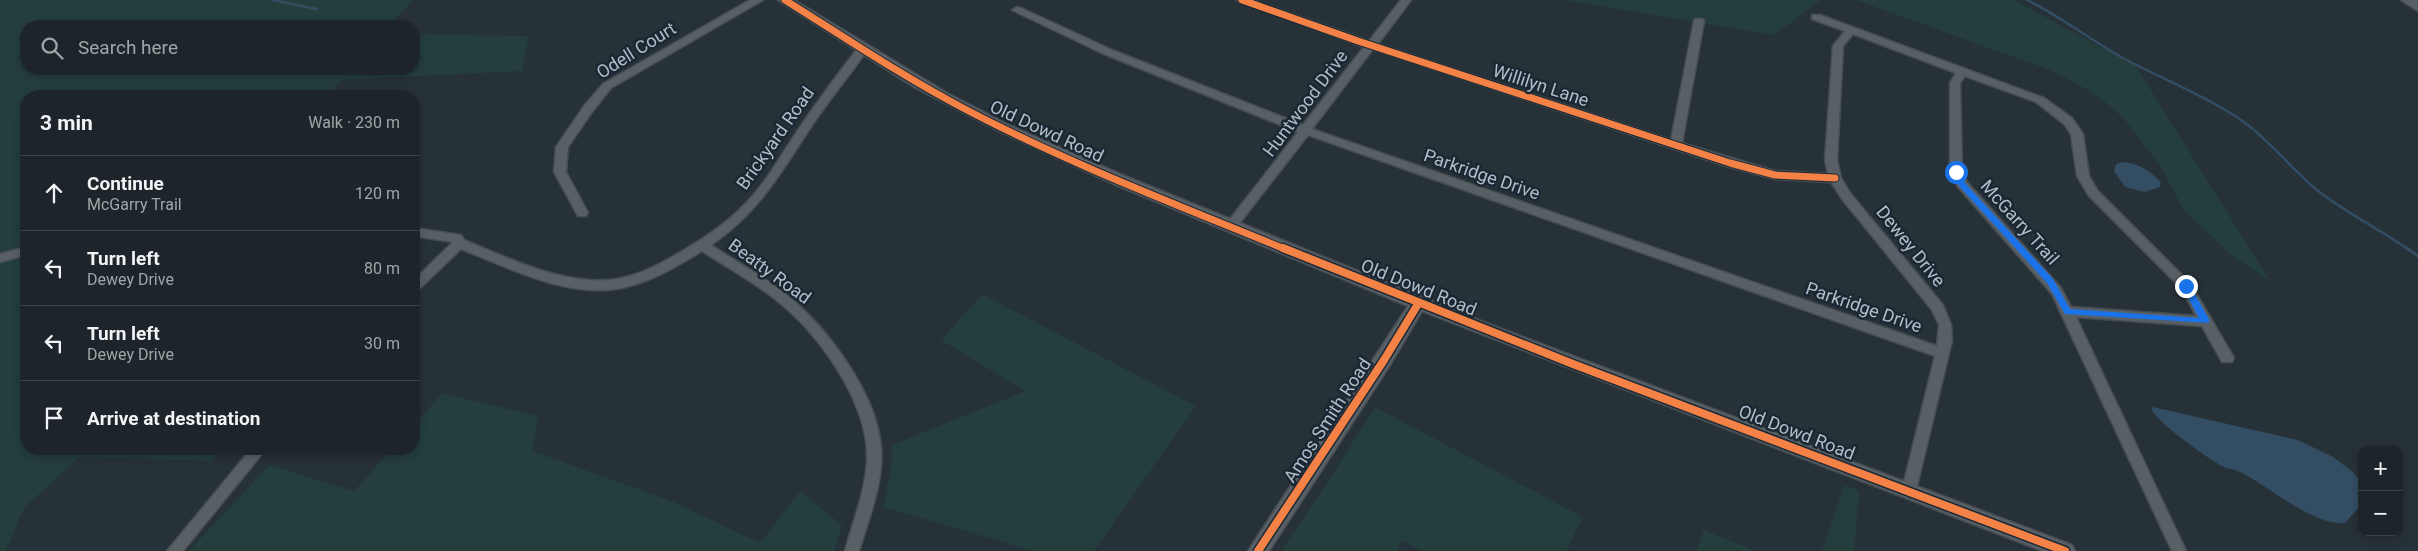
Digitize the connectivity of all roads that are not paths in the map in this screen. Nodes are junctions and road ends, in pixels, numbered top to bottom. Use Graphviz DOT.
graph roads {
  1 [pos="758,0"];
  2 [pos="785,0"];
  3 [pos="1242,0"];
  4 [pos="1406,0"];
  5 [pos="2408,0"];
  6 [pos="2418,7"];
  7 [pos="1017,10"];
  8 [pos="1816,17"];
  9 [pos="1699,21"];
  10 [pos="1851,30"];
  11 [pos="1371,45"];
  12 [pos="862,50"];
  13 [pos="1962,72"];
  14 [pos="1306,130"];
  15 [pos="1676,144"];
  16 [pos="1835,178"];
  17 [pos="582,213"];
  18 [pos="1231,226"];
  19 [pos="420,233"];
  20 [pos="459,243"];
  21 [pos="702,245"];
  22 [pos="20,253"];
  23 [pos="0,258"];
  24 [pos="420,281"];
  25 [pos="1418,304"];
  26 [pos="2068,312"];
  27 [pos="2206,321"];
  28 [pos="1942,353"];
  29 [pos="2227,358"];
  30 [pos="254,455"];
  31 [pos="1909,490"];
  32 [pos="174,551"];
  33 [pos="852,551"];
  34 [pos="1258,551"];
  35 [pos="2065,551"];
  36 [pos="2179,551"];
  1 -- 17 [label="street, Odell Court"];
  2 -- 12 [label="street, Old Dowd Road"];
  3 -- 11 [label="street, Willilyn Lane"];
  4 -- 11 [label="street, Huntwood Drive"];
  5 -- 6 [label="street"];
  7 -- 14 [label="street, Parkridge Drive"];
  8 -- 10 [label="street"];
  9 -- 15 [label="street"];
  10 -- 13 [label="street"];
  10 -- 16 [label="street, Dewey Drive"];
  11 -- 14 [label="street, Huntwood Drive"];
  11 -- 15 [label="street, Willilyn Lane"];
  12 -- 18 [label="street, Old Dowd Road"];
  12 -- 21 [label="street, Brickyard Road"];
  13 -- 26 [label="street, McGarry Trail"];
  13 -- 27 [label="street"];
  14 -- 18 [label="street, Huntwood Drive"];
  14 -- 28 [label="street, Parkridge Drive"];
  15 -- 16 [label="street, Willilyn Lane"];
  16 -- 28 [label="street, Dewey Drive"];
  18 -- 25 [label="street, Old Dowd Road"];
  19 -- 20 [label="street, Brickyard Road"];
  20 -- 21 [label="street, Brickyard Road"];
  20 -- 24 [label="street"];
  21 -- 33 [label="street, Beatty Road"];
  22 -- 23 [label="street"];
  25 -- 31 [label="street, Old Dowd Road"];
  25 -- 34 [label="street, Amos Smith Road"];
  26 -- 27 [label="street"];
  26 -- 36 [label="street, McGarry Trail"];
  27 -- 29 [label="street"];
  28 -- 31 [label="street, Dewey Drive"];
  30 -- 32 [label="street"];
  31 -- 35 [label="street, Old Dowd Road"];
}
